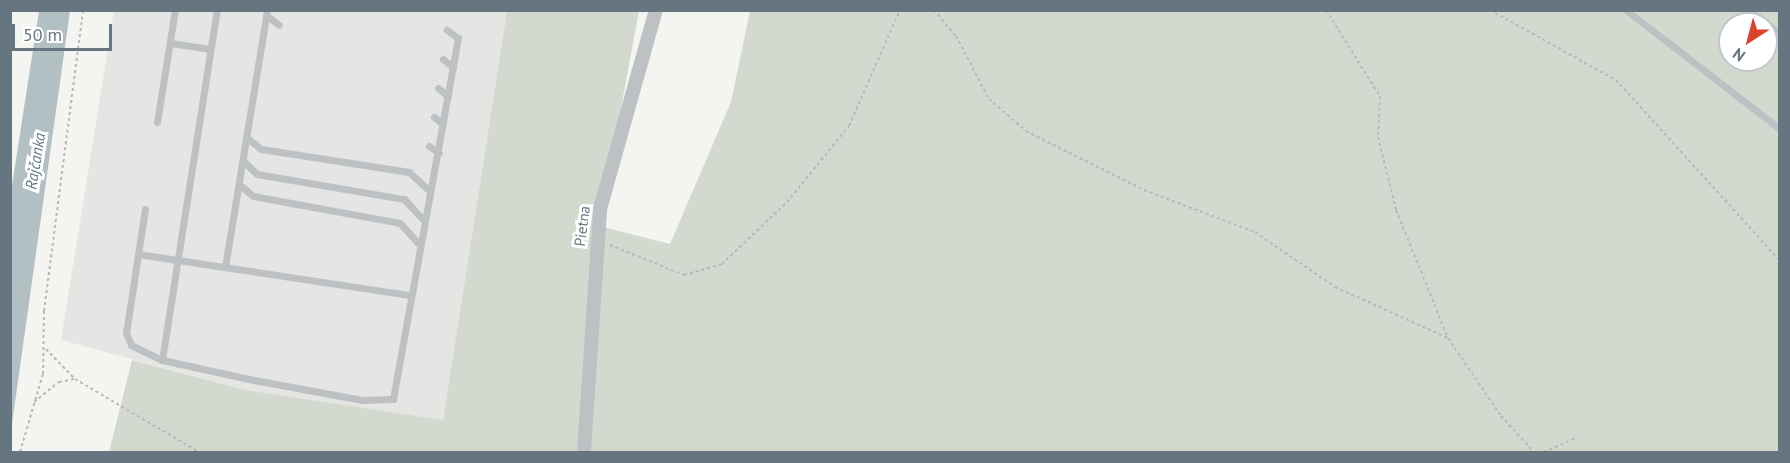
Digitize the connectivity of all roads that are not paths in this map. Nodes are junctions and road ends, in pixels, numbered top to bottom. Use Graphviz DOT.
graph roads {
  1 [pos="175,10"];
  2 [pos="217,10"];
  3 [pos="656,10"];
  4 [pos="1626,10"];
  5 [pos="1750,10"];
  6 [pos="266,13"];
  7 [pos="279,26"];
  8 [pos="447,30"];
  9 [pos="1779,34"];
  10 [pos="170,43"];
  11 [pos="211,49"];
  12 [pos="443,59"];
  13 [pos="453,67"];
  14 [pos="438,88"];
  15 [pos="448,96"];
  16 [pos="434,117"];
  17 [pos="157,122"];
  18 [pos="443,124"];
  19 [pos="1779,129"];
  20 [pos="246,137"];
  21 [pos="429,146"];
  22 [pos="439,153"];
  23 [pos="243,161"];
  24 [pos="239,184"];
  25 [pos="427,189"];
  26 [pos="145,209"];
  27 [pos="422,218"];
  28 [pos="418,243"];
  29 [pos="138,254"];
  30 [pos="178,260"];
  31 [pos="225,267"];
  32 [pos="410,295"];
  33 [pos="162,360"];
  34 [pos="584,453"];
  1 -- 10 [label="lane"];
  2 -- 11 [label="lane"];
  3 -- 34 [label="street, Pietna"];
  4 -- 19 [label="lane"];
  5 -- 9 [label="lane"];
  6 -- 7 [label="lane"];
  6 -- 20 [label="lane"];
  8 -- 13 [label="lane"];
  10 -- 11 [label="lane"];
  10 -- 17 [label="lane"];
  11 -- 30 [label="lane"];
  12 -- 13 [label="lane"];
  13 -- 15 [label="lane"];
  14 -- 15 [label="lane"];
  15 -- 18 [label="lane"];
  16 -- 18 [label="lane"];
  18 -- 22 [label="lane"];
  20 -- 23 [label="lane"];
  20 -- 25 [label="lane"];
  21 -- 22 [label="lane"];
  22 -- 25 [label="lane"];
  23 -- 24 [label="lane"];
  23 -- 27 [label="lane"];
  24 -- 28 [label="lane"];
  24 -- 31 [label="lane"];
  25 -- 27 [label="lane"];
  26 -- 29 [label="lane"];
  27 -- 28 [label="lane"];
  28 -- 32 [label="lane"];
  29 -- 30 [label="lane"];
  29 -- 33 [label="lane"];
  30 -- 31 [label="lane"];
  30 -- 33 [label="lane"];
  31 -- 32 [label="lane"];
  32 -- 33 [label="lane"];
}
